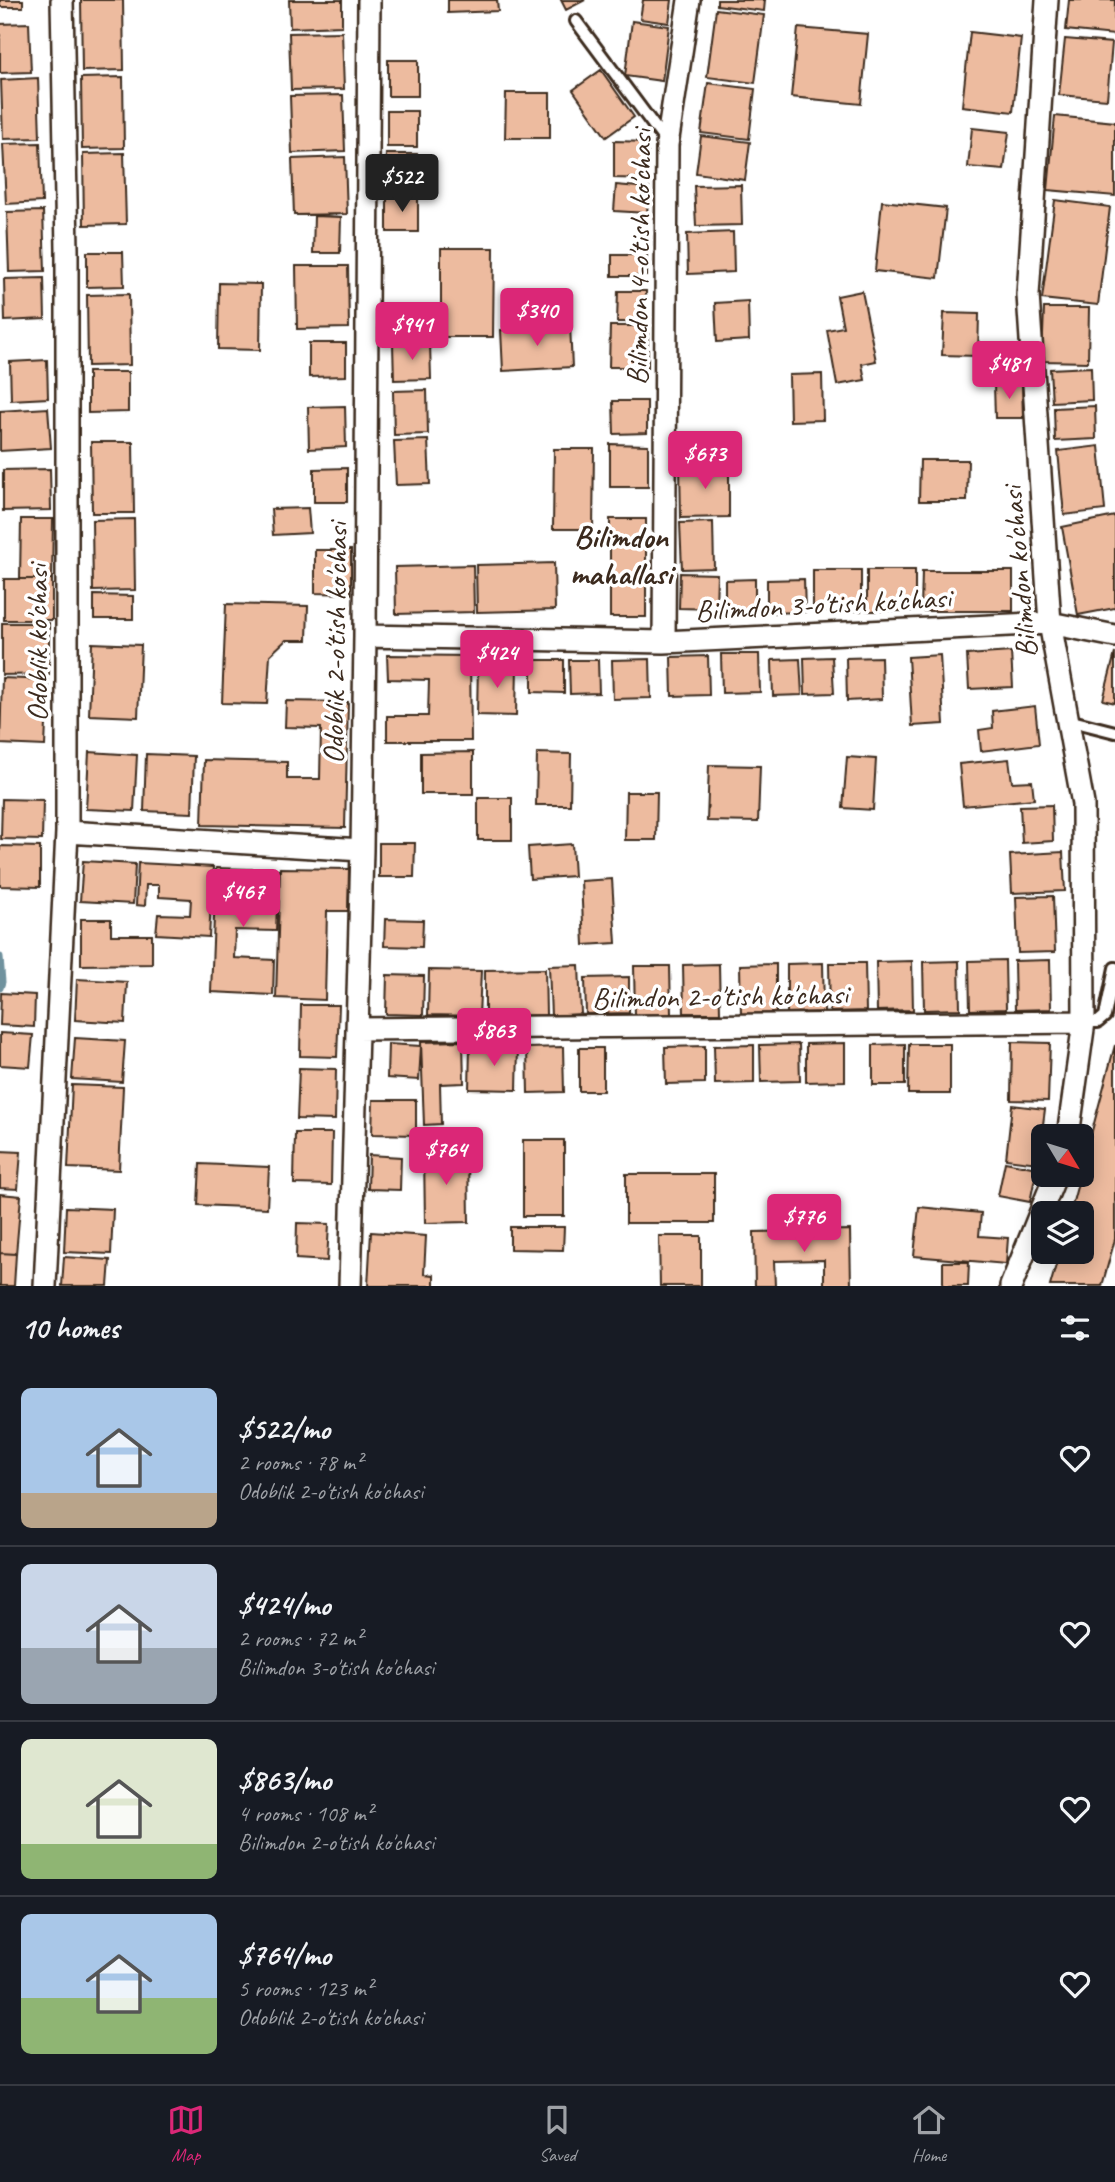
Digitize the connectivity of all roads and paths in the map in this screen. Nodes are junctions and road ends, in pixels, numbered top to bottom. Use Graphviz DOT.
graph roads {
  1 [pos="62,0"];
  2 [pos="369,0"];
  3 [pos="689,0"];
  4 [pos="1047,0"];
  5 [pos="576,21"];
  6 [pos="667,145"];
  7 [pos="1050,623"];
  8 [pos="365,636"];
  9 [pos="1115,636"];
  10 [pos="664,642"];
  11 [pos="1068,720"];
  12 [pos="1115,732"];
  13 [pos="67,832"];
  14 [pos="362,850"];
  15 [pos="1115,968"];
  16 [pos="1084,1022"];
  17 [pos="356,1029"];
  18 [pos="1070,1124"];
  19 [pos="1051,1187"];
  20 [pos="46,1286"];
  21 [pos="350,1286"];
  22 [pos="1011,1286"];
  1 -- 13 [label="street, Odoblik ko'chasi"];
  2 -- 8 [label="street, Odoblik 2-o'tish ko'chasi"];
  3 -- 6 [label="street, Bilimdon 4-o'tish ko'chasi"];
  4 -- 7 [label="street, Bilimdon ko'chasi"];
  5 -- 6 [label="lane"];
  6 -- 10 [label="street, Bilimdon 4-o'tish ko'chasi"];
  7 -- 9 [label="street, Bilimdon 3-o'tish ko'chasi"];
  7 -- 10 [label="street, Bilimdon 3-o'tish ko'chasi"];
  7 -- 11 [label="street, Bilimdon ko'chasi"];
  8 -- 10 [label="street, Bilimdon 3-o'tish ko'chasi"];
  8 -- 14 [label="street, Odoblik 2-o'tish ko'chasi"];
  11 -- 12 [label="lane"];
  11 -- 16 [label="street, Bilimdon ko'chasi"];
  13 -- 14 [label="street"];
  13 -- 20 [label="street, Odoblik ko'chasi"];
  14 -- 17 [label="street, Odoblik 2-o'tish ko'chasi"];
  15 -- 16 [label="lane"];
  16 -- 17 [label="street, Bilimdon 2-o'tish ko'chasi"];
  16 -- 18 [label="street, Bilimdon ko'chasi"];
  17 -- 21 [label="street, Odoblik 2-o'tish ko'chasi"];
  19 -- 22 [label="street"];
}
